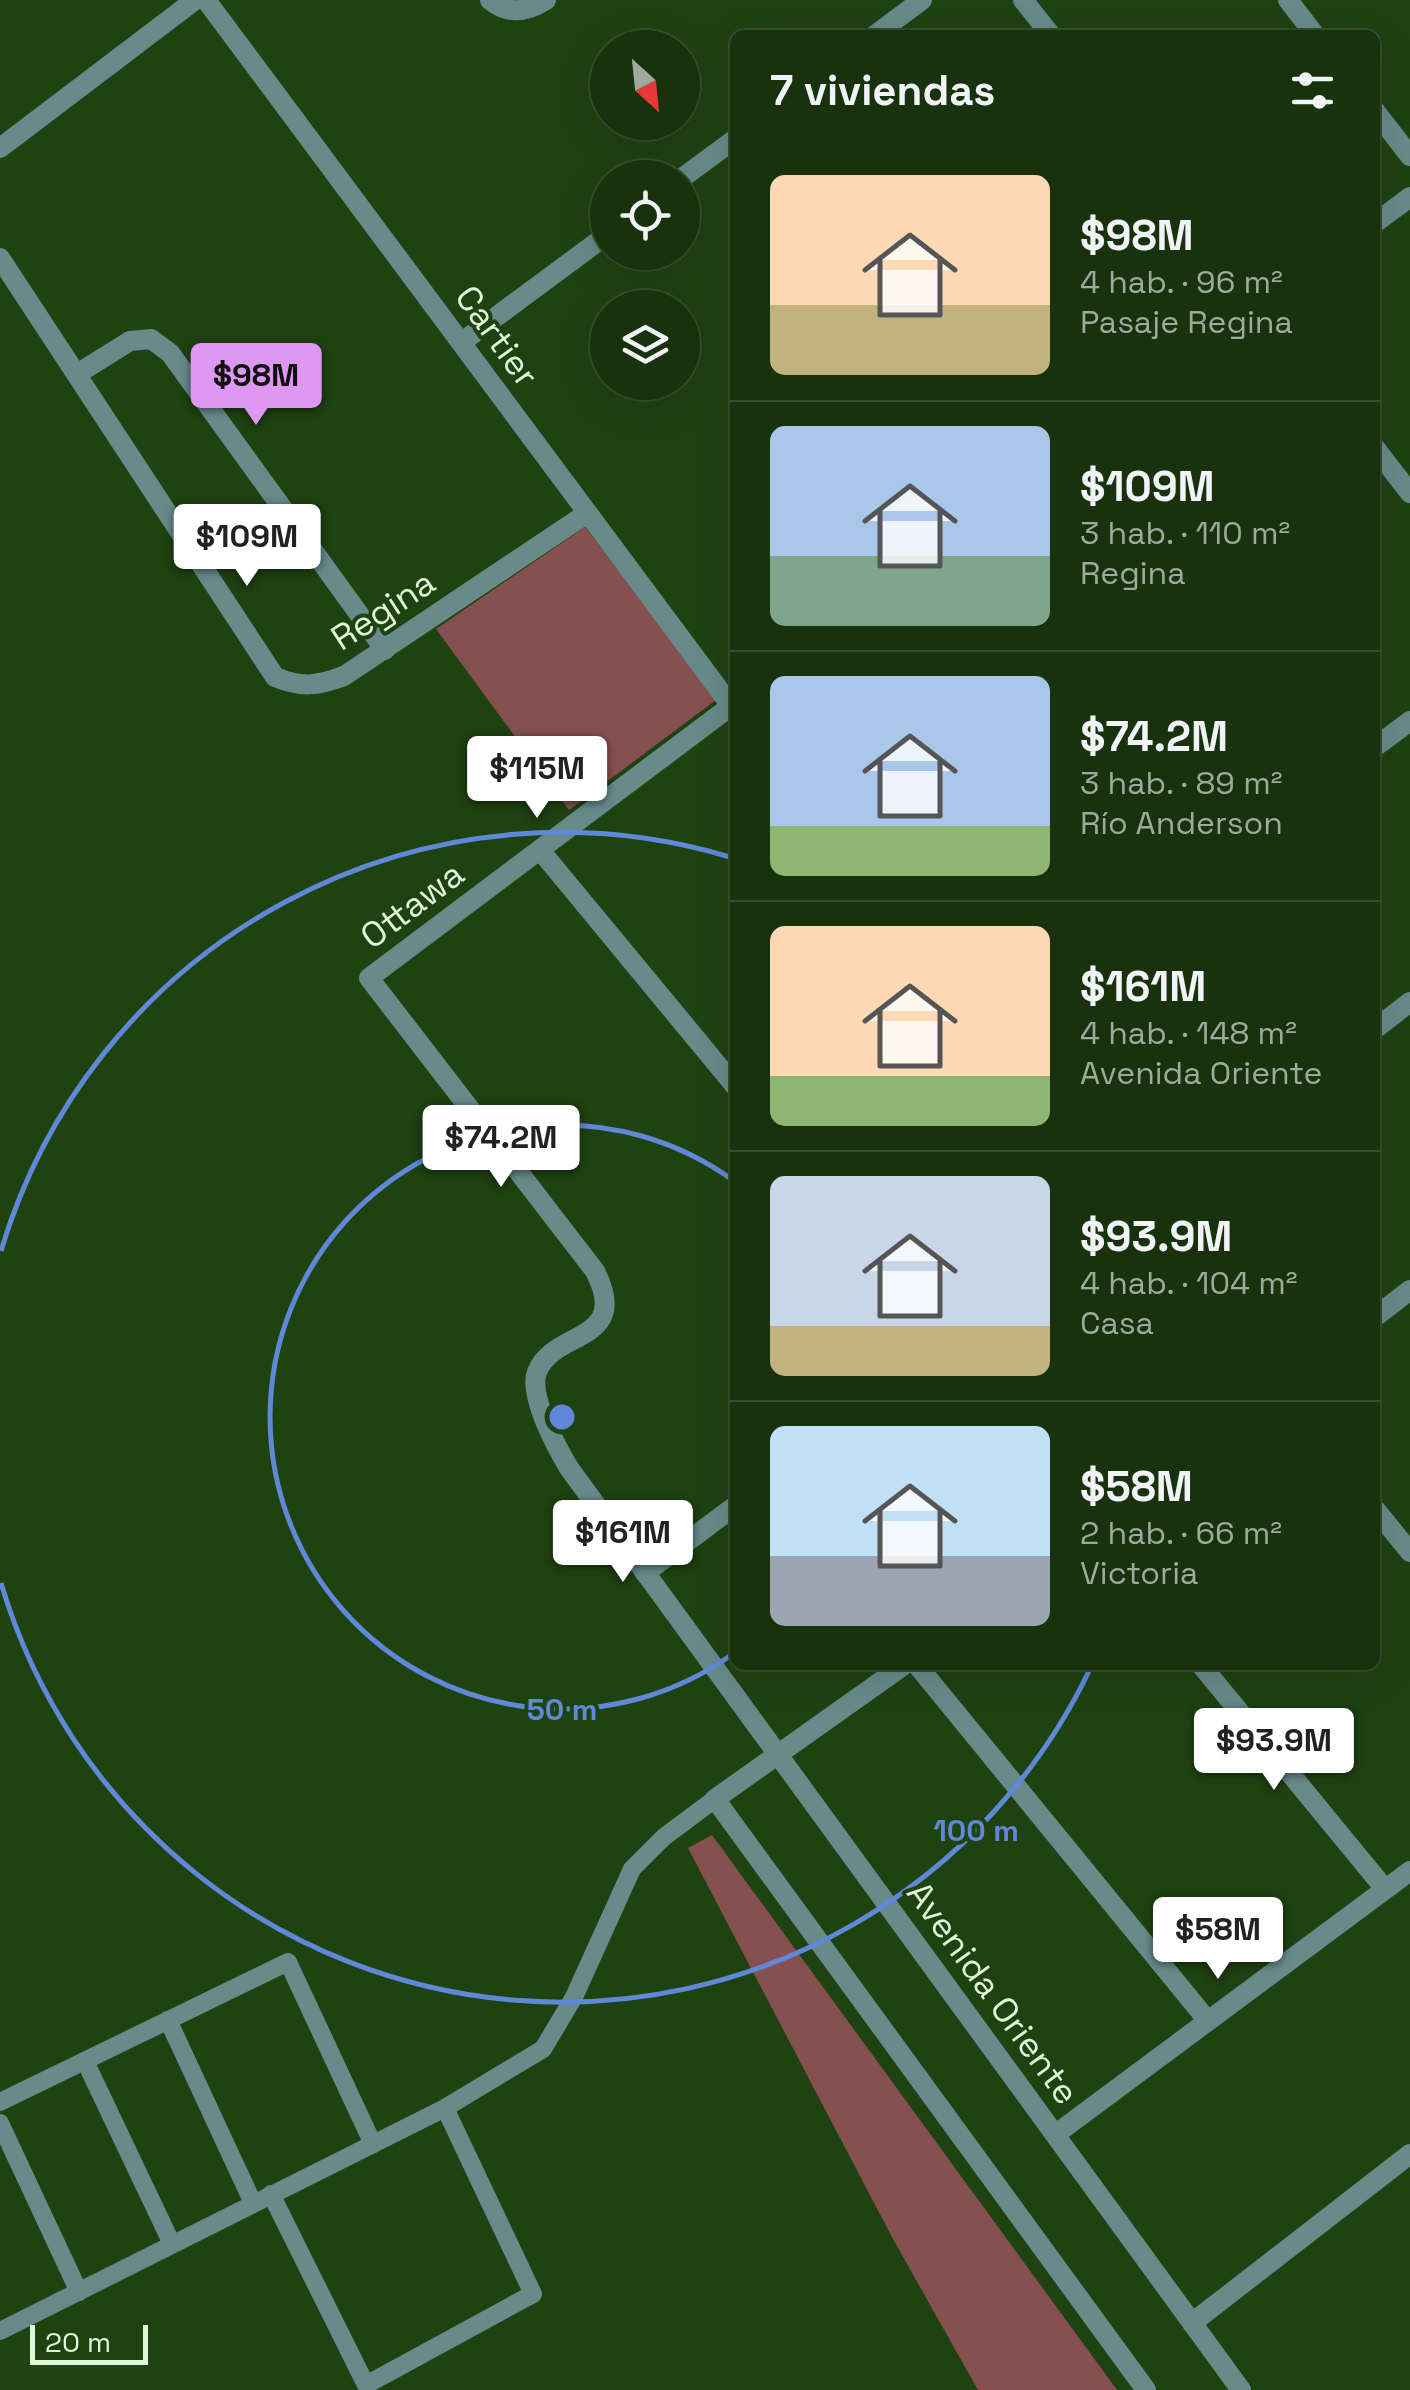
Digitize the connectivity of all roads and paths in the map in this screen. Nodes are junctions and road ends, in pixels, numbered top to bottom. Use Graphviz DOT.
graph roads {
  1 [pos="196,0"];
  2 [pos="206,0"];
  3 [pos="490,0"];
  4 [pos="546,0"];
  5 [pos="922,0"];
  6 [pos="1024,0"];
  7 [pos="1288,0"];
  8 [pos="882,30"];
  9 [pos="1047,30"];
  10 [pos="1311,30"];
  11 [pos="1380,118"];
  12 [pos="730,143"];
  13 [pos="0,148"];
  14 [pos="1410,156"];
  15 [pos="700,165"];
  16 [pos="1410,197"];
  17 [pos="1380,219"];
  18 [pos="590,247"];
  19 [pos="0,258"];
  20 [pos="462,342"];
  21 [pos="76,374"];
  22 [pos="1380,454"];
  23 [pos="1410,493"];
  24 [pos="586,514"];
  25 [pos="385,650"];
  26 [pos="730,702"];
  27 [pos="730,710"];
  28 [pos="1410,721"];
  29 [pos="1380,743"];
  30 [pos="540,850"];
  31 [pos="1410,1002"];
  32 [pos="1380,1025"];
  33 [pos="730,1080"];
  34 [pos="1410,1290"];
  35 [pos="1380,1312"];
  36 [pos="536,1384"];
  37 [pos="730,1510"];
  38 [pos="1380,1515"];
  39 [pos="1410,1552"];
  40 [pos="645,1573"];
  41 [pos="897,1670"];
  42 [pos="921,1670"];
  43 [pos="1205,1670"];
  44 [pos="777,1754"];
  45 [pos="716,1800"];
  46 [pos="1410,1871"];
  47 [pos="1385,1889"];
  48 [pos="168,2020"];
  49 [pos="1208,2021"];
  50 [pos="85,2061"];
  51 [pos="0,2102"];
  52 [pos="445,2108"];
  53 [pos="0,2123"];
  54 [pos="1056,2134"];
  55 [pos="373,2144"];
  56 [pos="1410,2154"];
  57 [pos="271,2194"];
  58 [pos="253,2203"];
  59 [pos="172,2244"];
  60 [pos="80,2292"];
  61 [pos="1192,2323"];
  62 [pos="0,2331"];
  63 [pos="1146,2390"];
  64 [pos="1241,2390"];
  1 -- 13 [label="street"];
  2 -- 20 [label="street, Cartier"];
  3 -- 4 [label="street"];
  5 -- 8 [label="street"];
  6 -- 9 [label="street"];
  7 -- 10 [label="street"];
  11 -- 14 [label="street"];
  12 -- 15 [label="street"];
  16 -- 17 [label="street"];
  18 -- 20 [label="street"];
  19 -- 21 [label="street, Regina"];
  20 -- 24 [label="street, Cartier"];
  21 -- 25 [label="street"];
  21 -- 25 [label="street, Regina"];
  22 -- 23 [label="street"];
  24 -- 25 [label="street, Regina"];
  24 -- 26 [label="street, Cartier"];
  27 -- 30 [label="street, Ottawa"];
  28 -- 29 [label="street"];
  30 -- 33 [label="street"];
  30 -- 36 [label="street, Ottawa"];
  31 -- 32 [label="street"];
  34 -- 35 [label="street"];
  36 -- 40 [label="street, Avenida Oriente"];
  37 -- 40 [label="street"];
  38 -- 39 [label="street"];
  40 -- 44 [label="street, Avenida Oriente"];
  41 -- 44 [label="street"];
  42 -- 49 [label="street"];
  43 -- 47 [label="street"];
  44 -- 45 [label="street"];
  44 -- 54 [label="street, Avenida Oriente"];
  45 -- 52 [label="lane"];
  45 -- 63 [label="street"];
  46 -- 47 [label="street"];
  47 -- 49 [label="street"];
  48 -- 50 [label="lane"];
  48 -- 55 [label="lane"];
  48 -- 58 [label="lane"];
  49 -- 54 [label="street"];
  50 -- 51 [label="lane"];
  50 -- 59 [label="lane"];
  52 -- 55 [label="lane"];
  52 -- 57 [label="lane"];
  53 -- 60 [label="lane"];
  54 -- 61 [label="street, Avenida Oriente"];
  55 -- 57 [label="lane"];
  56 -- 61 [label="street"];
  57 -- 58 [label="lane"];
  58 -- 59 [label="lane"];
  59 -- 60 [label="lane"];
  60 -- 62 [label="lane"];
  61 -- 64 [label="street, Avenida Oriente"];
}
